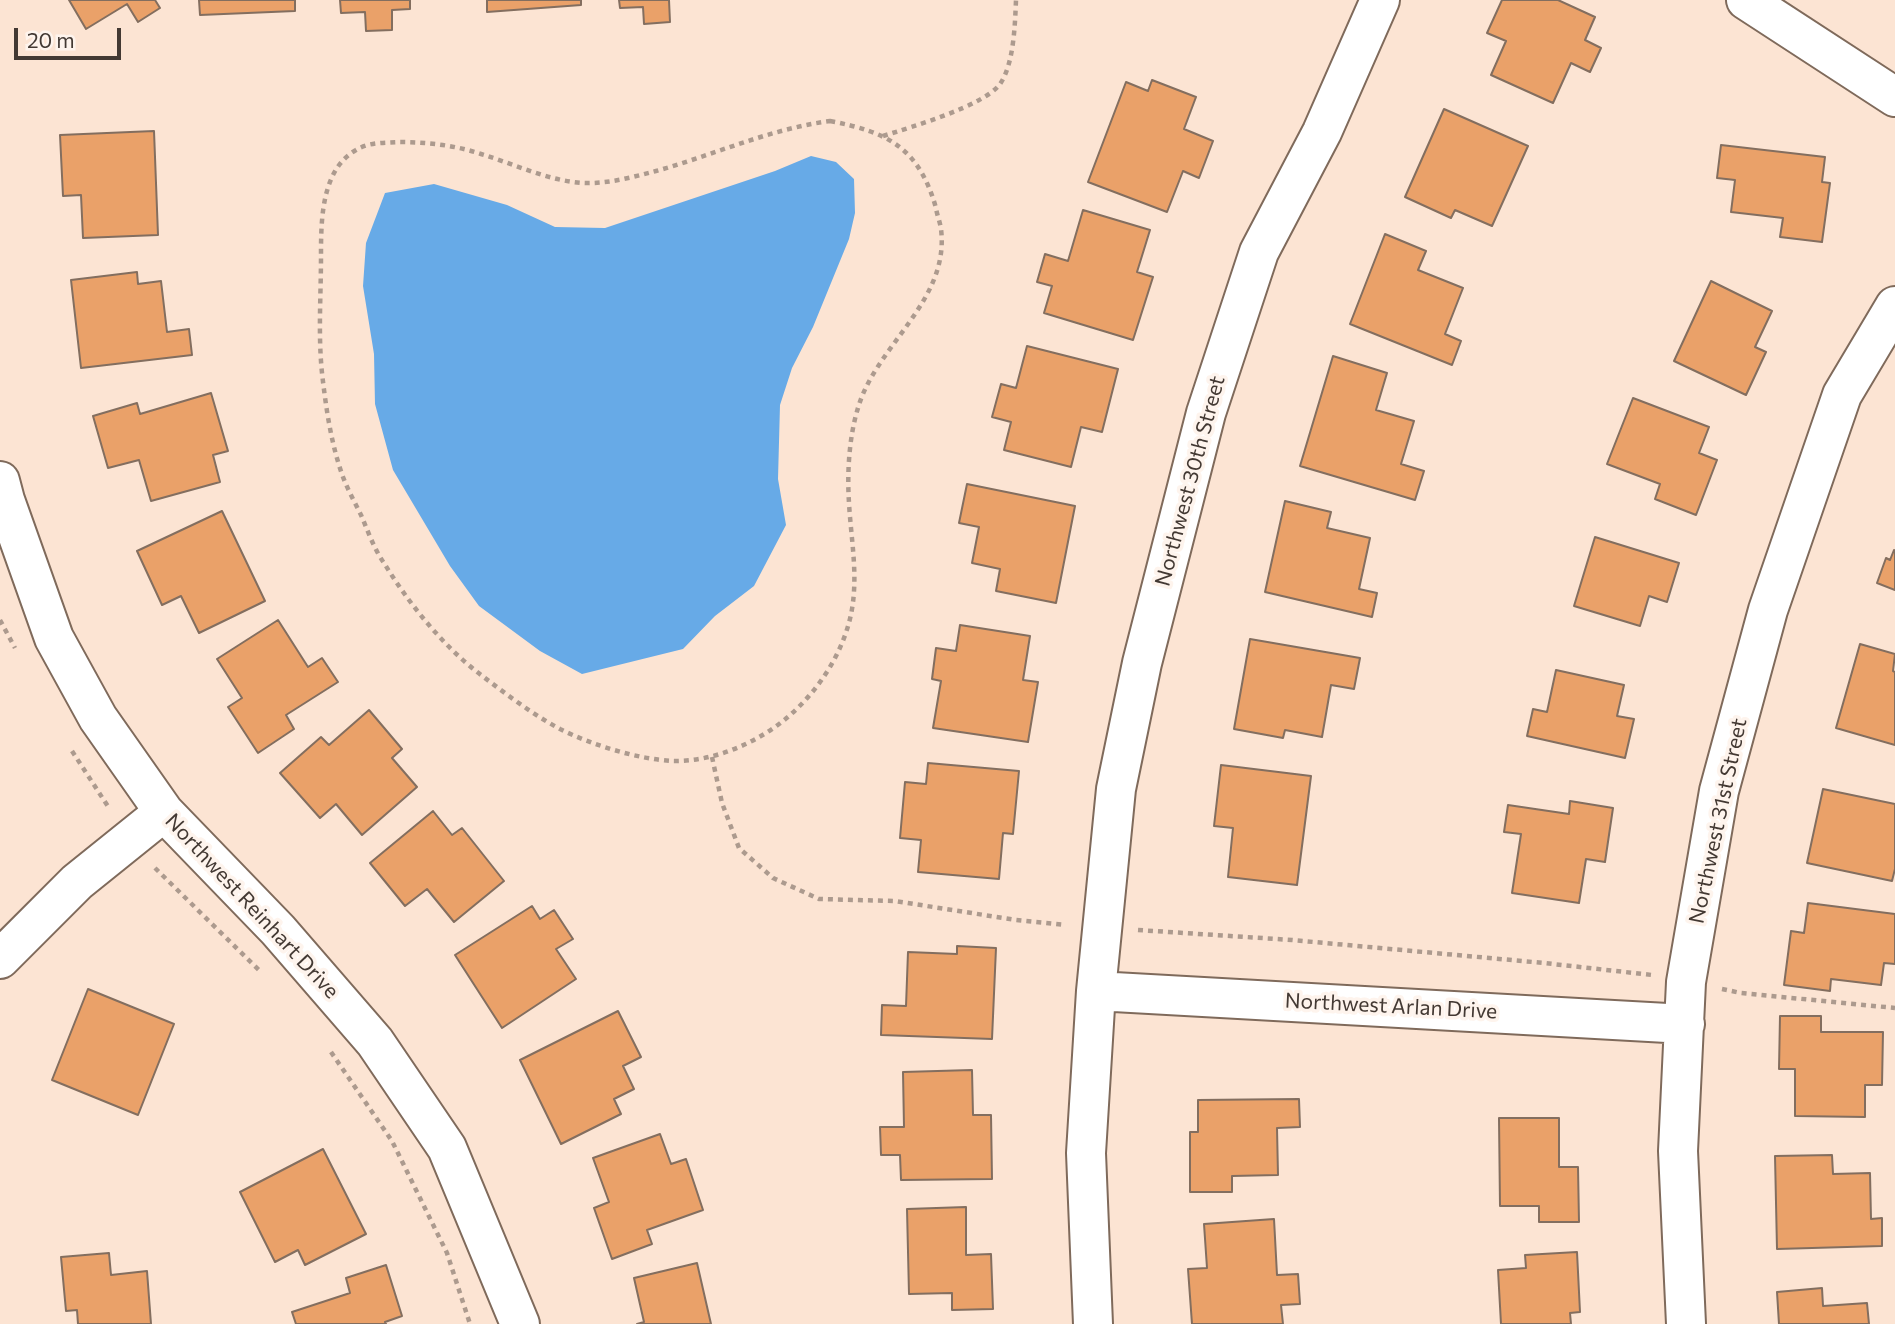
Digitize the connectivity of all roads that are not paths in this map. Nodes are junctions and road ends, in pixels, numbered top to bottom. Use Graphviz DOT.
graph roads {
  1 [pos="1380,0"];
  2 [pos="1746,0"];
  3 [pos="1895,97"];
  4 [pos="1895,306"];
  5 [pos="0,481"];
  6 [pos="164,812"];
  7 [pos="0,960"];
  8 [pos="1096,991"];
  9 [pos="1685,1024"];
  10 [pos="520,1324"];
  11 [pos="1093,1324"];
  12 [pos="1685,1324"];
  1 -- 8 [label="street, Northwest 30th Street"];
  2 -- 3 [label="street"];
  4 -- 9 [label="street, Northwest 31st Street"];
  5 -- 6 [label="street, Northwest Reinhart Drive"];
  6 -- 7 [label="street"];
  6 -- 10 [label="street, Northwest Reinhart Drive"];
  8 -- 9 [label="street, Northwest Arlan Drive"];
  8 -- 11 [label="street, Northwest 30th Street"];
  9 -- 12 [label="street, Northwest 31st Street"];
}
